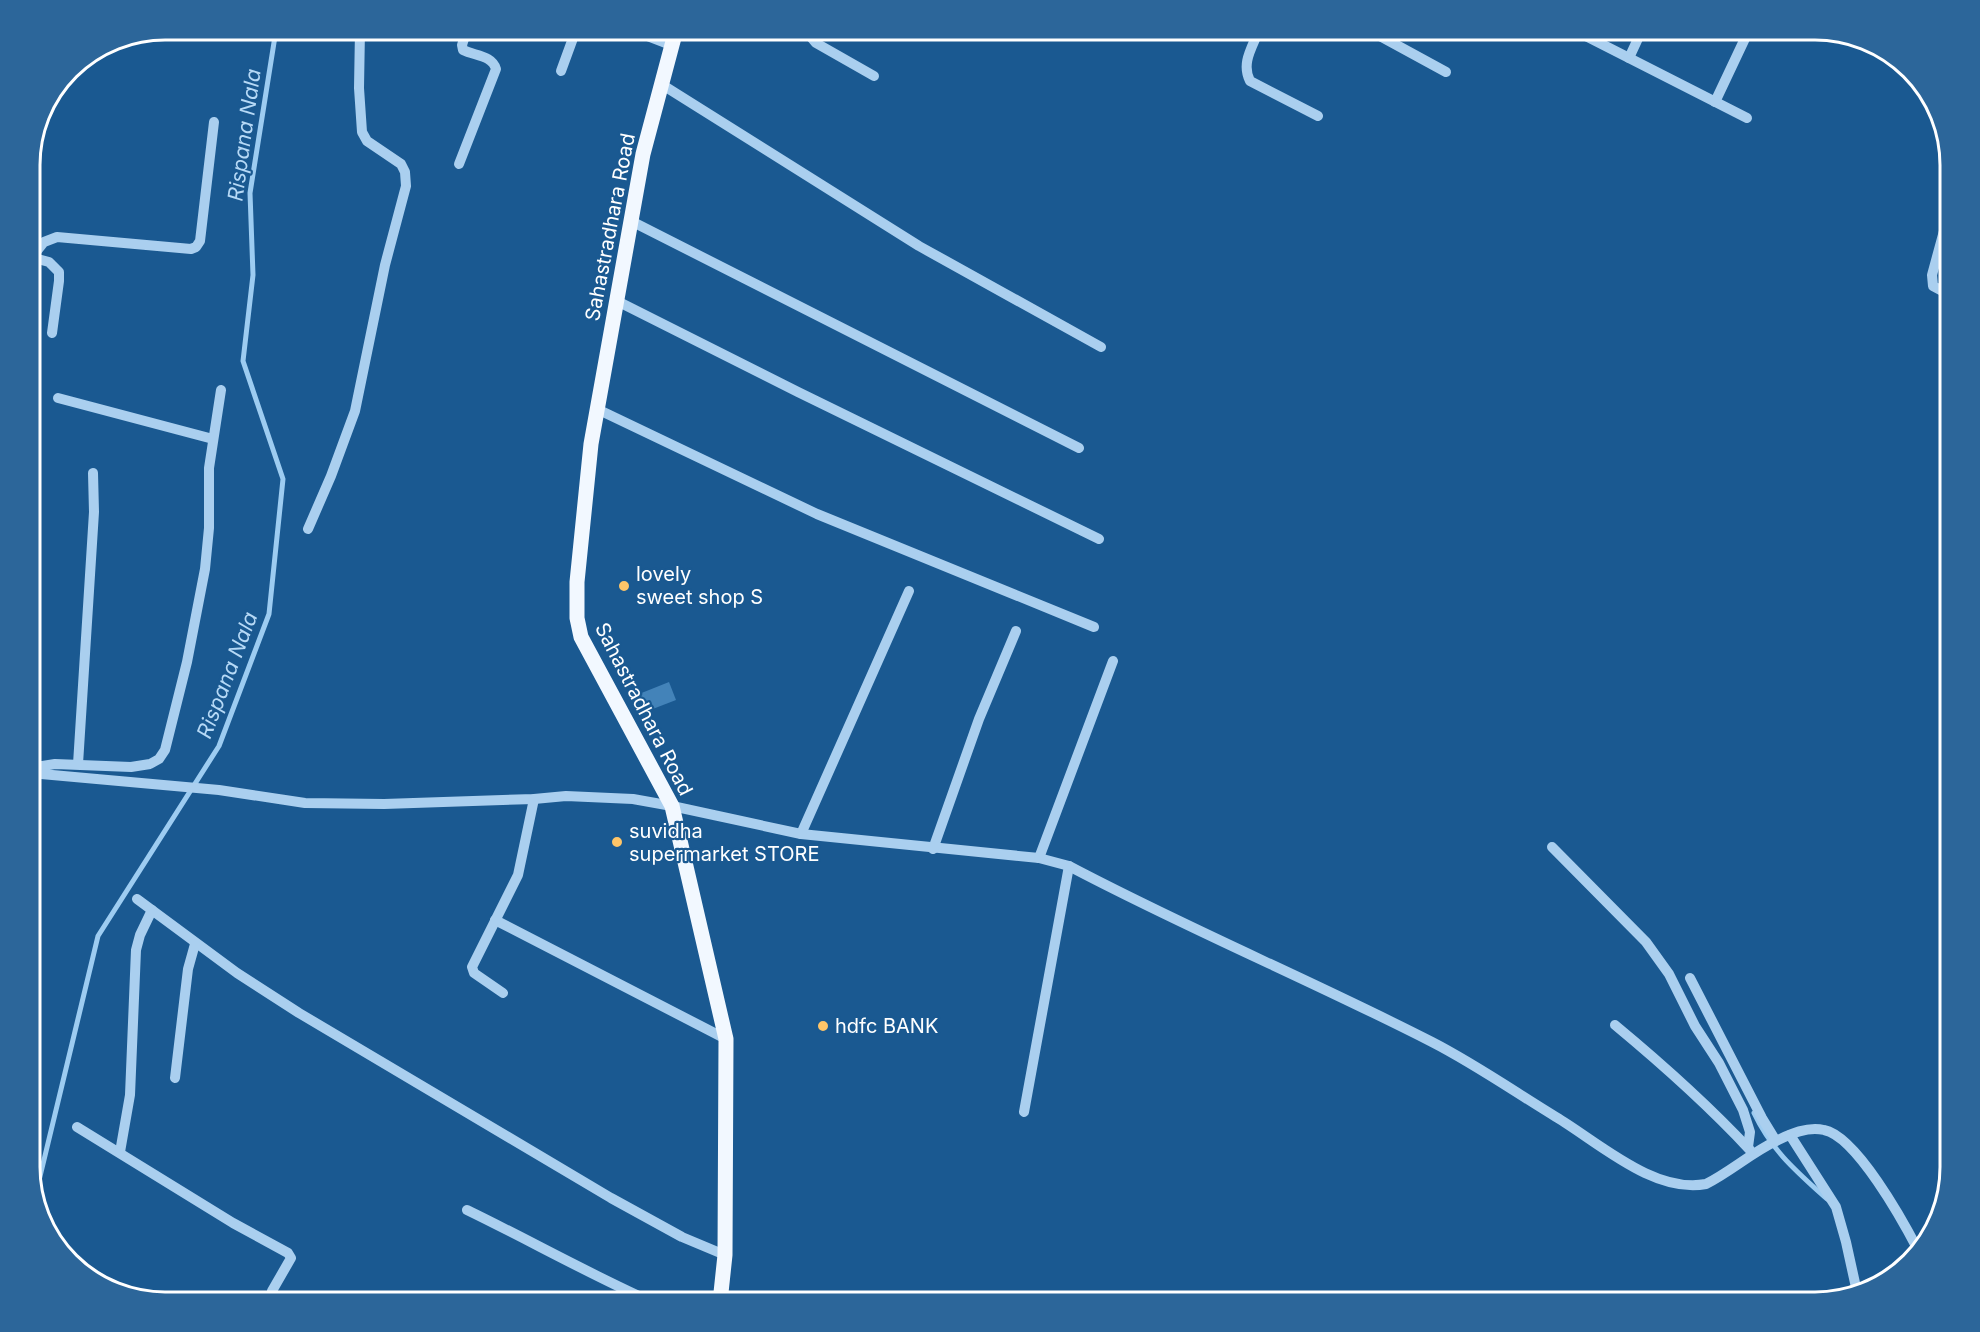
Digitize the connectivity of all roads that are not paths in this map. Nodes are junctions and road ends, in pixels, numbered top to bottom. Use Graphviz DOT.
graph roads {
  1 [pos="360,40"];
  2 [pos="463,40"];
  3 [pos="572,40"];
  4 [pos="658,40"];
  5 [pos="673,40"];
  6 [pos="813,40"];
  7 [pos="1255,40"];
  8 [pos="1387,40"];
  9 [pos="1594,40"];
  10 [pos="1637,40"];
  11 [pos="1744,40"];
  12 [pos="671,45"];
  13 [pos="1629,58"];
  14 [pos="561,71"];
  15 [pos="1446,72"];
  16 [pos="874,76"];
  17 [pos="661,84"];
  18 [pos="1715,102"];
  19 [pos="1318,116"];
  20 [pos="1747,118"];
  21 [pos="214,122"];
  22 [pos="459,164"];
  23 [pos="631,221"];
  24 [pos="41,245"];
  25 [pos="1940,246"];
  26 [pos="41,260"];
  27 [pos="1940,289"];
  28 [pos="617,301"];
  29 [pos="52,333"];
  30 [pos="1101,347"];
  31 [pos="221,390"];
  32 [pos="58,399"];
  33 [pos="597,409"];
  34 [pos="213,439"];
  35 [pos="1079,448"];
  36 [pos="93,473"];
  37 [pos="308,529"];
  38 [pos="1099,539"];
  39 [pos="909,591"];
  40 [pos="1094,627"];
  41 [pos="1016,631"];
  42 [pos="1113,661"];
  43 [pos="78,764"];
  44 [pos="41,765"];
  45 [pos="41,774"];
  46 [pos="534,799"];
  47 [pos="672,806"];
  48 [pos="801,834"];
  49 [pos="1552,847"];
  50 [pos="933,849"];
  51 [pos="1039,858"];
  52 [pos="1069,866"];
  53 [pos="137,899"];
  54 [pos="152,910"];
  55 [pos="495,920"];
  56 [pos="195,944"];
  57 [pos="1690,978"];
  58 [pos="503,993"];
  59 [pos="1615,1024"];
  60 [pos="726,1039"];
  61 [pos="175,1078"];
  62 [pos="1024,1112"];
  63 [pos="77,1127"];
  64 [pos="1790,1135"];
  65 [pos="1775,1142"];
  66 [pos="1755,1150"];
  67 [pos="120,1152"];
  68 [pos="467,1210"];
  69 [pos="1914,1242"];
  70 [pos="725,1255"];
  71 [pos="1855,1285"];
  72 [pos="272,1292"];
  73 [pos="630,1292"];
  74 [pos="721,1292"];
  1 -- 37 [label="street"];
  2 -- 22 [label="street"];
  3 -- 14 [label="street"];
  4 -- 12 [label="street"];
  5 -- 12 [label="main road, Sahastradhara Road"];
  6 -- 16 [label="street"];
  7 -- 19 [label="street"];
  8 -- 15 [label="street"];
  9 -- 13 [label="street"];
  10 -- 13 [label="street"];
  11 -- 18 [label="street"];
  12 -- 17 [label="main road, Sahastradhara Road"];
  13 -- 18 [label="street"];
  17 -- 23 [label="main road, Sahastradhara Road"];
  17 -- 30 [label="street"];
  18 -- 20 [label="street"];
  21 -- 24 [label="street"];
  23 -- 28 [label="main road, Sahastradhara Road"];
  23 -- 35 [label="street"];
  25 -- 27 [label="street"];
  26 -- 29 [label="street"];
  28 -- 33 [label="main road, Sahastradhara Road"];
  28 -- 38 [label="street"];
  31 -- 34 [label="street"];
  32 -- 34 [label="street"];
  33 -- 40 [label="street"];
  33 -- 47 [label="main road, Sahastradhara Road"];
  34 -- 43 [label="street"];
  36 -- 43 [label="street"];
  39 -- 48 [label="street"];
  41 -- 50 [label="street"];
  42 -- 51 [label="street"];
  43 -- 44 [label="street"];
  45 -- 46 [label="street"];
  46 -- 47 [label="street"];
  46 -- 55 [label="street"];
  47 -- 48 [label="street"];
  47 -- 60 [label="main road, Sahastradhara Road"];
  48 -- 50 [label="street"];
  49 -- 66 [label="street"];
  50 -- 51 [label="street"];
  51 -- 52 [label="street"];
  52 -- 62 [label="street"];
  52 -- 66 [label="street"];
  53 -- 54 [label="street"];
  54 -- 56 [label="street"];
  54 -- 67 [label="street"];
  55 -- 58 [label="street"];
  55 -- 60 [label="street"];
  56 -- 61 [label="street"];
  56 -- 70 [label="street"];
  57 -- 65 [label="street"];
  59 -- 66 [label="street"];
  60 -- 70 [label="main road, Sahastradhara Road"];
  63 -- 67 [label="street"];
  64 -- 65 [label="street"];
  64 -- 69 [label="street"];
  64 -- 71 [label="street"];
  65 -- 66 [label="street"];
  67 -- 72 [label="street"];
  68 -- 73 [label="street"];
  70 -- 74 [label="main road, Sahastradhara Road"];
}
